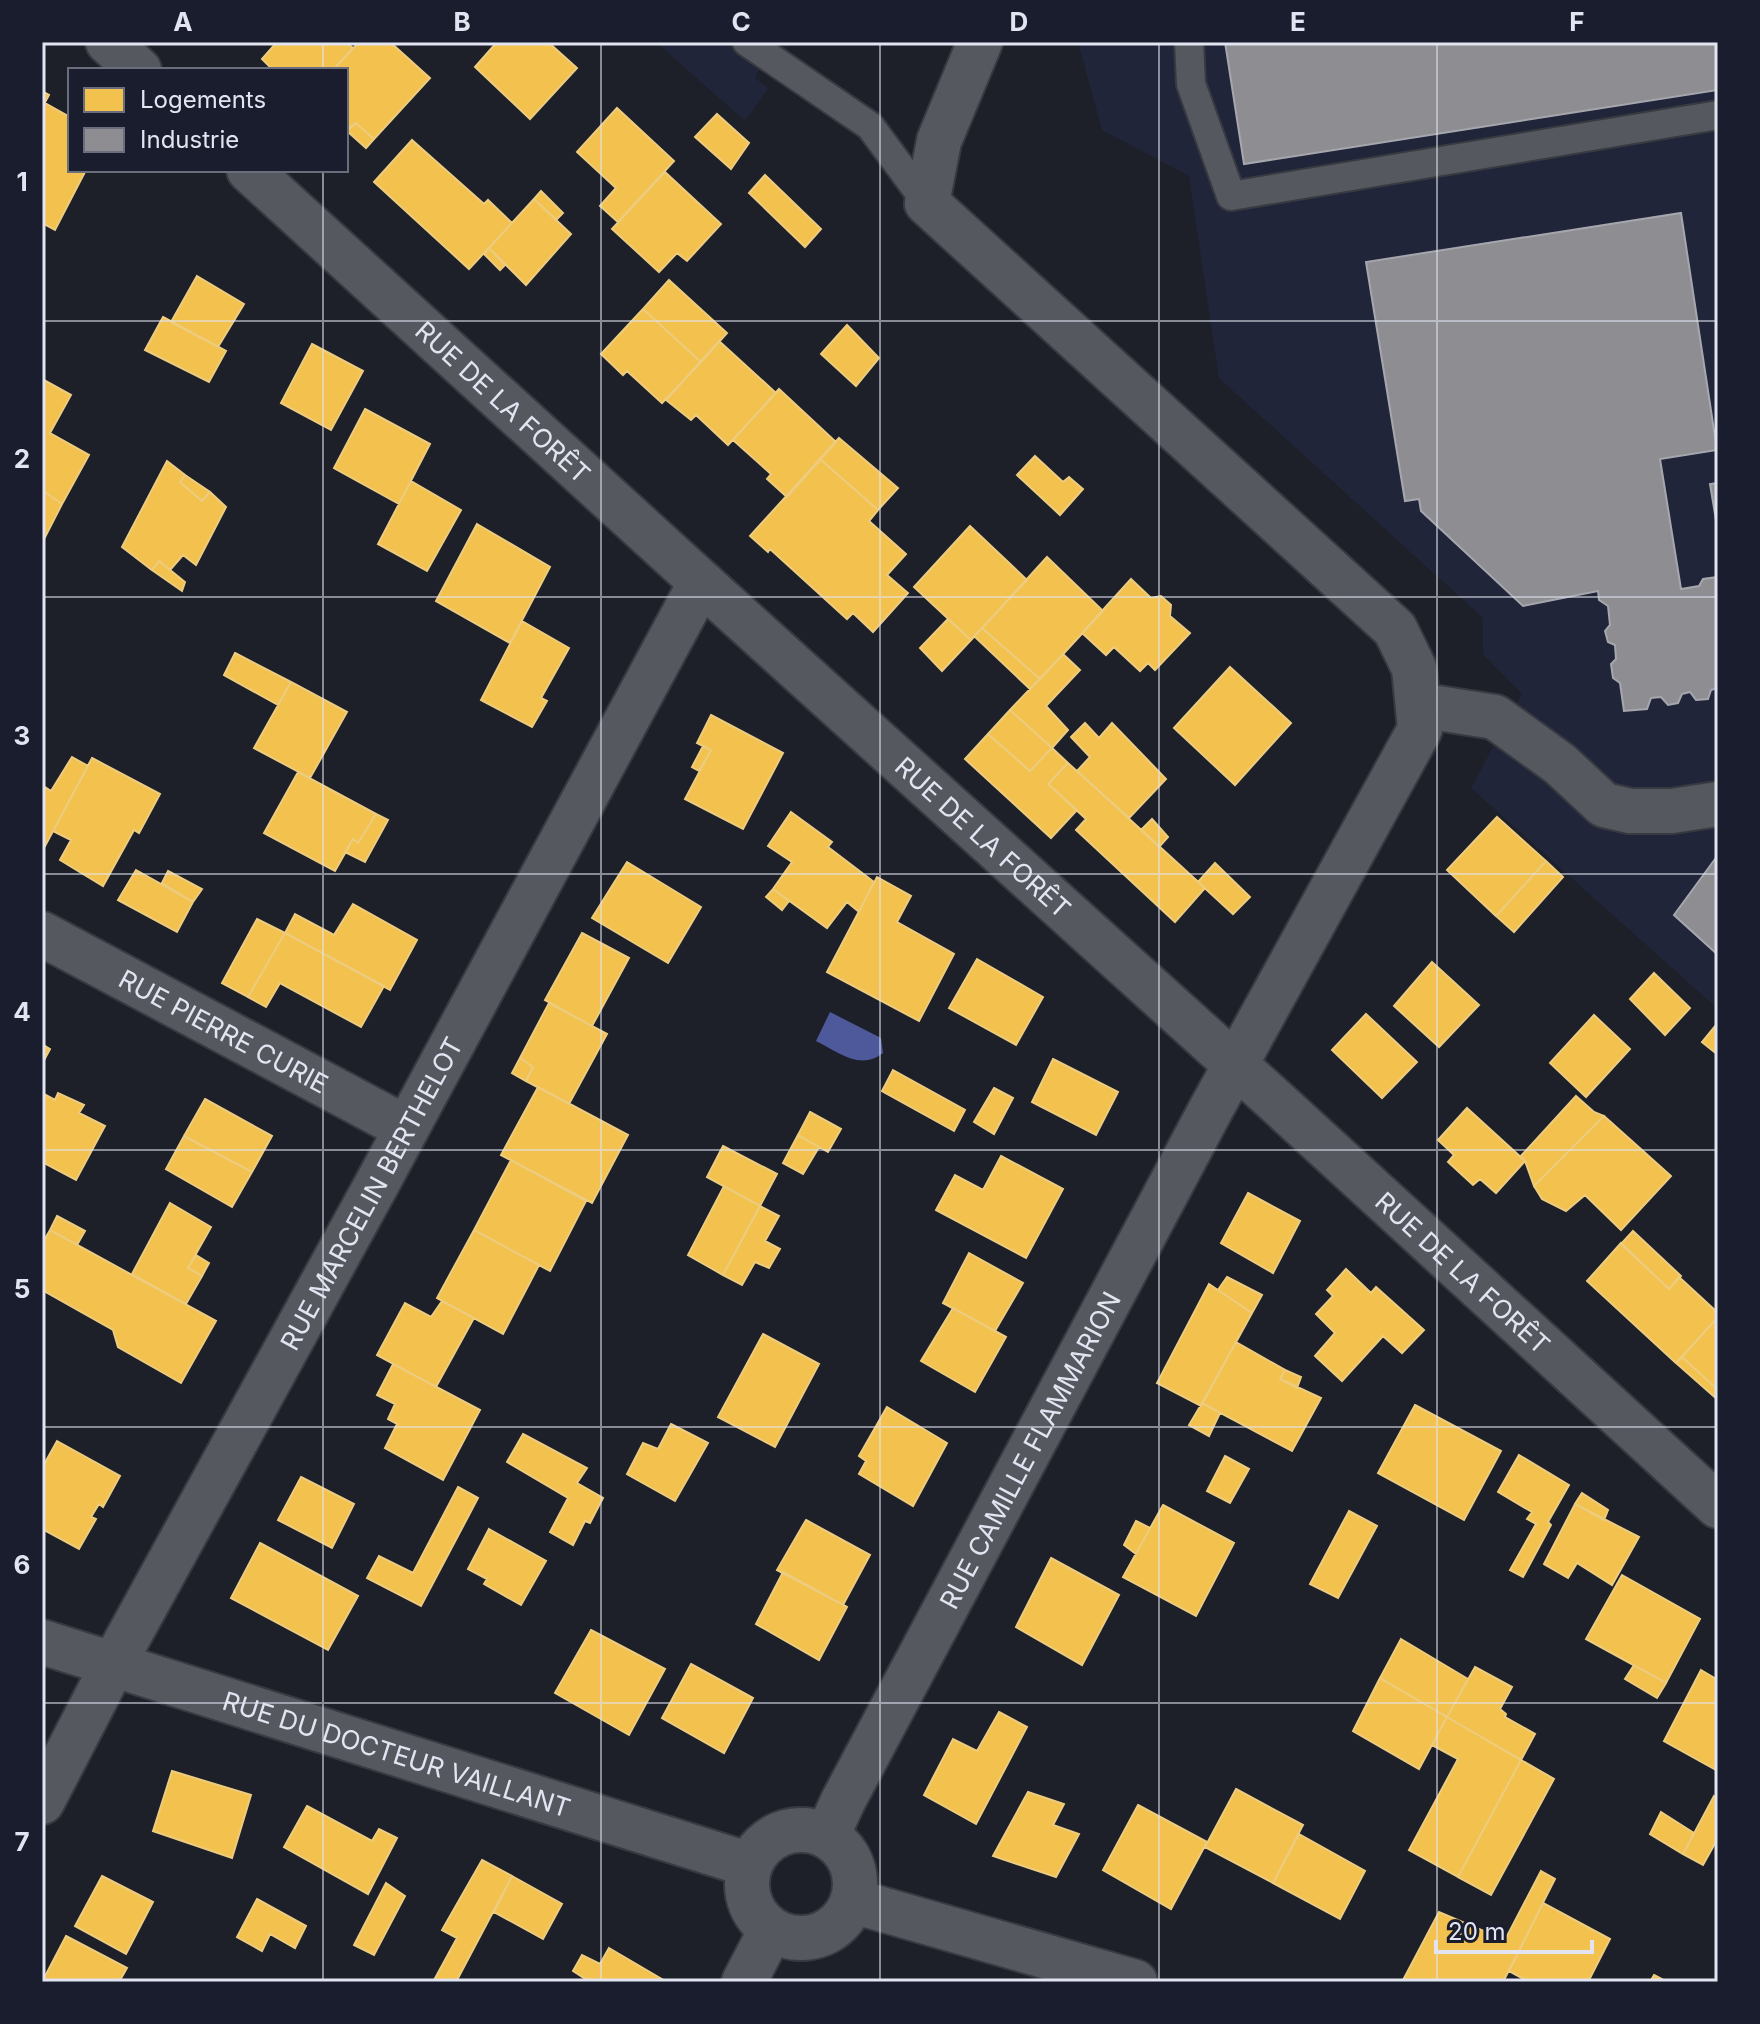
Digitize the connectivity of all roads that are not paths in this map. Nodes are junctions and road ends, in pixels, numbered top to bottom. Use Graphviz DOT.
graph roads {
  1 [pos="108,42"];
  2 [pos="747,42"];
  3 [pos="980,42"];
  4 [pos="1189,42"];
  5 [pos="137,68"];
  6 [pos="1718,115"];
  7 [pos="251,172"];
  8 [pos="927,203"];
  9 [pos="701,582"];
  10 [pos="1418,705"];
  11 [pos="1718,804"];
  12 [pos="42,934"];
  13 [pos="1235,1065"];
  14 [pos="406,1128"];
  15 [pos="1718,1506"];
  16 [pos="42,1642"];
  17 [pos="113,1665"];
  18 [pos="42,1802"];
  19 [pos="827,1836"];
  20 [pos="750,1865"];
  21 [pos="853,1901"];
  22 [pos="771,1930"];
  23 [pos="744,1982"];
  24 [pos="1135,1982"];
  1 -- 5 [label="street"];
  2 -- 8 [label="lane"];
  3 -- 8 [label="street"];
  4 -- 6 [label="lane"];
  7 -- 9 [label="street, RUE DE LA FORÊT"];
  8 -- 10 [label="street, RUE CAMILLE FLAMMARION"];
  9 -- 13 [label="street, RUE DE LA FORÊT"];
  9 -- 14 [label="street, RUE MARCELIN BERTHELOT"];
  10 -- 11 [label="street"];
  10 -- 13 [label="street, RUE CAMILLE FLAMMARION"];
  12 -- 14 [label="street, RUE PIERRE CURIE"];
  13 -- 15 [label="street, RUE DE LA FORÊT"];
  13 -- 19 [label="street, RUE CAMILLE FLAMMARION"];
  14 -- 17 [label="street, RUE MARCELIN BERTHELOT"];
  16 -- 17 [label="street, RUE DU DOCTEUR VAILLANT"];
  17 -- 18 [label="street, RUE MARCELIN BERTHELOT"];
  17 -- 20 [label="street, RUE DU DOCTEUR VAILLANT"];
  19 -- 20 [label="street"];
  19 -- 21 [label="street"];
  20 -- 22 [label="street"];
  21 -- 22 [label="street"];
  21 -- 24 [label="street"];
  22 -- 23 [label="street"];
}
